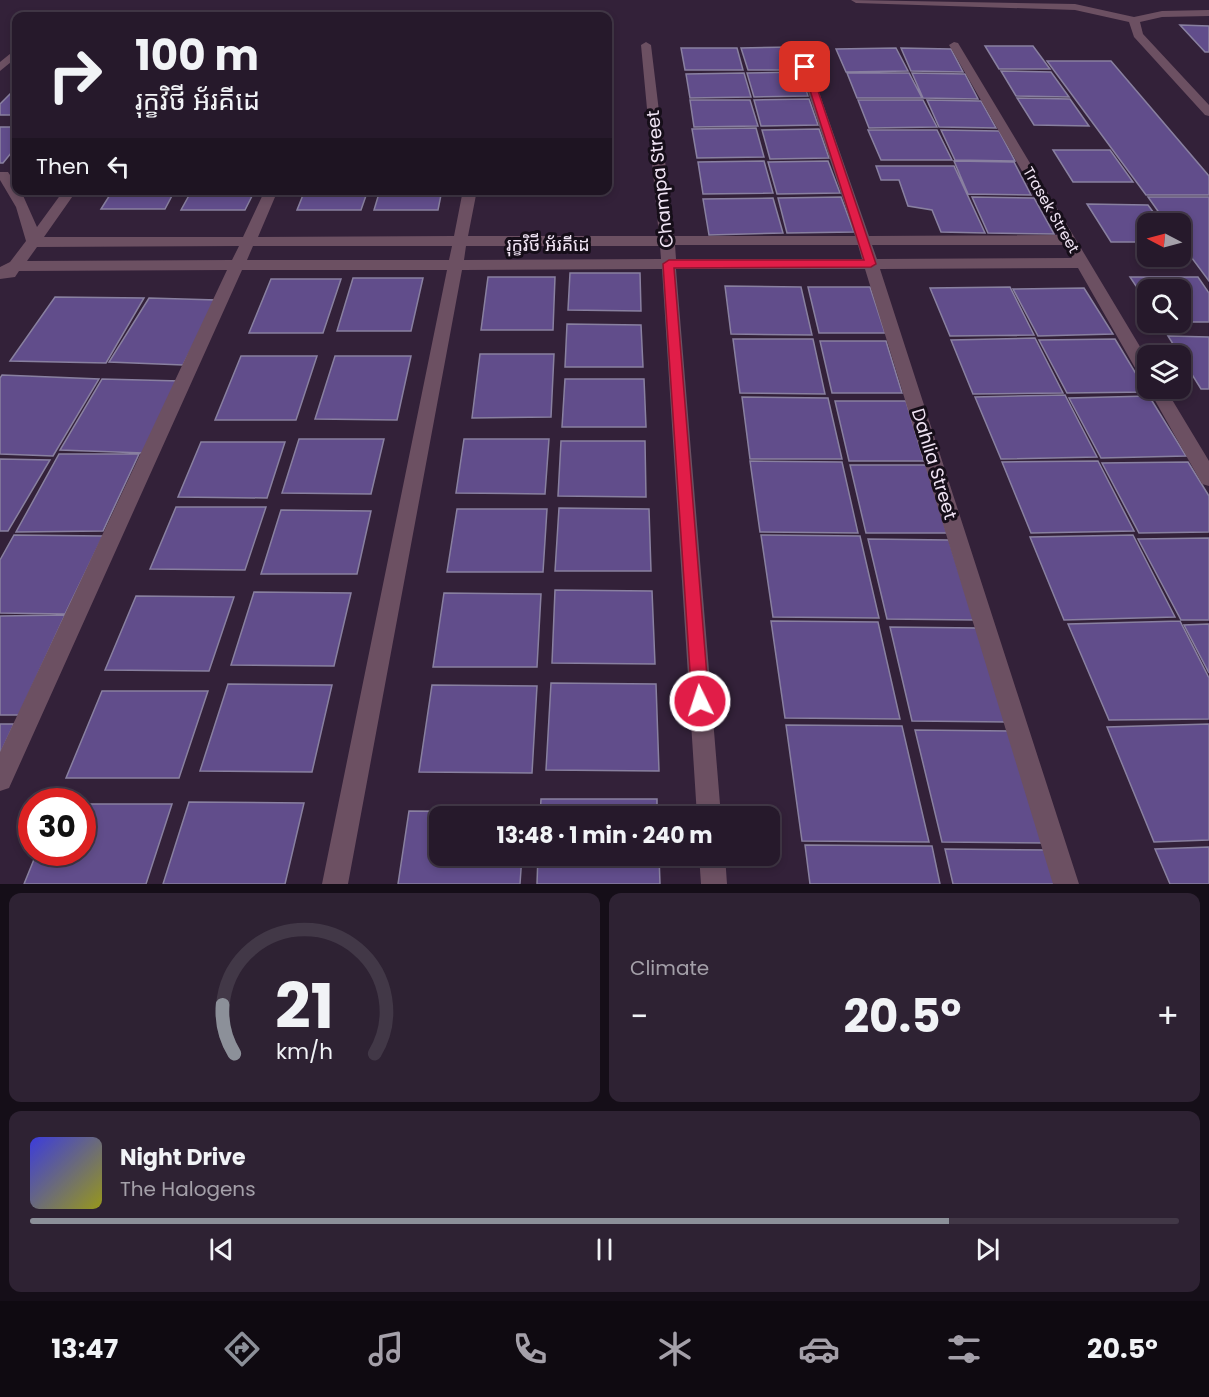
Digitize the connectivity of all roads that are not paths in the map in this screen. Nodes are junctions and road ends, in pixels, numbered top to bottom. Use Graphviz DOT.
graph roads {
  1 [pos="856,0"];
  2 [pos="1065,0"];
  3 [pos="1075,7"];
  4 [pos="1209,13"];
  5 [pos="1134,20"];
  6 [pos="646,45"];
  7 [pos="954,45"];
  8 [pos="798,46"];
  9 [pos="12,56"];
  10 [pos="0,68"];
  11 [pos="1209,112"];
  12 [pos="18,195"];
  13 [pos="68,195"];
  14 [pos="271,195"];
  15 [pos="469,195"];
  16 [pos="1068,240"];
  17 [pos="249,241"];
  18 [pos="460,241"];
  19 [pos="667,241"];
  20 [pos="864,241"];
  21 [pos="33,242"];
  22 [pos="1081,263"];
  23 [pos="669,264"];
  24 [pos="871,264"];
  25 [pos="456,265"];
  26 [pos="15,266"];
  27 [pos="238,266"];
  28 [pos="0,274"];
  29 [pos="0,286"];
  30 [pos="1137,357"];
  31 [pos="1162,399"];
  32 [pos="1209,478"];
  33 [pos="0,779"];
  34 [pos="708,806"];
  35 [pos="713,866"];
  36 [pos="335,884"];
  37 [pos="714,884"];
  38 [pos="1066,884"];
  1 -- 3 [label="street"];
  2 -- 3 [label="street"];
  3 -- 5 [label="street"];
  4 -- 5 [label="street"];
  5 -- 11 [label="street"];
  6 -- 19 [label="street, Champa Street"];
  7 -- 16 [label="street, Trasek Street"];
  8 -- 20 [label="street, Dahlia Street"];
  9 -- 10 [label="street"];
  12 -- 21 [label="street"];
  13 -- 21 [label="street"];
  14 -- 17 [label="street"];
  15 -- 18 [label="street"];
  16 -- 20 [label="street, រុក្ខវិថី អ័រគីដេ"];
  16 -- 22 [label="street, Trasek Street"];
  17 -- 18 [label="street, រុក្ខវិថី អ័រគីដេ"];
  17 -- 21 [label="street, រុក្ខវិថី អ័រគីដេ"];
  17 -- 27 [label="street"];
  18 -- 19 [label="street, រុក្ខវិថី អ័រគីដេ"];
  18 -- 25 [label="street"];
  19 -- 20 [label="street, រុក្ខវិថី អ័រគីដេ"];
  19 -- 23 [label="street, Champa Street"];
  20 -- 24 [label="street, Dahlia Street"];
  21 -- 26 [label="street"];
  22 -- 24 [label="street, រុក្ខវិថី អ័រគីដេ"];
  22 -- 30 [label="street, Trasek Street"];
  23 -- 24 [label="street, រុក្ខវិថី អ័រគីដេ"];
  23 -- 25 [label="street, រុក្ខវិថី អ័រគីដេ"];
  23 -- 34 [label="street, Champa Street"];
  24 -- 38 [label="street, Dahlia Street"];
  25 -- 27 [label="street, រុក្ខវិថី អ័រគីដេ"];
  25 -- 36 [label="street"];
  26 -- 27 [label="street, រុក្ខវិថី អ័រគីដេ"];
  26 -- 28 [label="street"];
  26 -- 29 [label="street"];
  27 -- 33 [label="street"];
  31 -- 32 [label="street"];
  35 -- 37 [label="street"];
}
